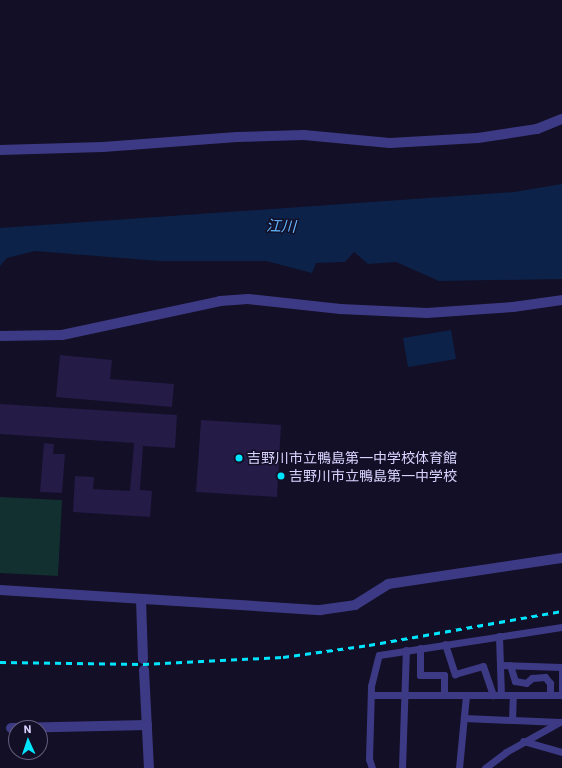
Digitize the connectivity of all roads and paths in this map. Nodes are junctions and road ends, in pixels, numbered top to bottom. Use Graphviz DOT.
graph roads {
  1 [pos="562,119"];
  2 [pos="0,150"];
  3 [pos="562,300"];
  4 [pos="0,336"];
  5 [pos="562,558"];
  6 [pos="0,590"];
  7 [pos="141,599"];
  8 [pos="562,627"];
  9 [pos="499,636"];
  10 [pos="445,644"];
  11 [pos="420,648"];
  12 [pos="406,650"];
  13 [pos="143,659"];
  14 [pos="500,665"];
  15 [pos="510,665"];
  16 [pos="144,670"];
  17 [pos="562,677"];
  18 [pos="371,694"];
  19 [pos="405,695"];
  20 [pos="444,695"];
  21 [pos="466,695"];
  22 [pos="492,695"];
  23 [pos="501,695"];
  24 [pos="513,695"];
  25 [pos="550,695"];
  26 [pos="562,695"];
  27 [pos="464,718"];
  28 [pos="512,720"];
  29 [pos="561,722"];
  30 [pos="147,725"];
  31 [pos="48,727"];
  32 [pos="524,742"];
  33 [pos="562,752"];
  34 [pos="149,768"];
  35 [pos="372,768"];
  36 [pos="402,768"];
  37 [pos="459,768"];
  38 [pos="485,768"];
  1 -- 2 [label="street"];
  3 -- 4 [label="street"];
  5 -- 7 [label="street"];
  6 -- 7 [label="street"];
  7 -- 13 [label="street"];
  8 -- 9 [label="lane"];
  9 -- 10 [label="lane"];
  9 -- 14 [label="lane"];
  10 -- 11 [label="lane"];
  10 -- 22 [label="lane"];
  11 -- 12 [label="lane"];
  11 -- 20 [label="lane"];
  12 -- 18 [label="lane"];
  12 -- 19 [label="lane"];
  14 -- 15 [label="lane"];
  14 -- 23 [label="lane"];
  15 -- 17 [label="lane"];
  15 -- 25 [label="lane"];
  16 -- 30 [label="street"];
  17 -- 26 [label="lane"];
  18 -- 19 [label="lane"];
  18 -- 35 [label="lane"];
  19 -- 20 [label="lane"];
  19 -- 36 [label="lane"];
  20 -- 21 [label="lane"];
  21 -- 22 [label="lane"];
  21 -- 27 [label="lane"];
  22 -- 23 [label="lane"];
  23 -- 24 [label="lane"];
  24 -- 25 [label="lane"];
  24 -- 28 [label="lane"];
  25 -- 26 [label="lane"];
  27 -- 28 [label="lane"];
  27 -- 37 [label="lane"];
  28 -- 29 [label="lane"];
  29 -- 32 [label="lane"];
  30 -- 31 [label="street"];
  30 -- 34 [label="street"];
  32 -- 33 [label="lane"];
  32 -- 38 [label="lane"];
}
